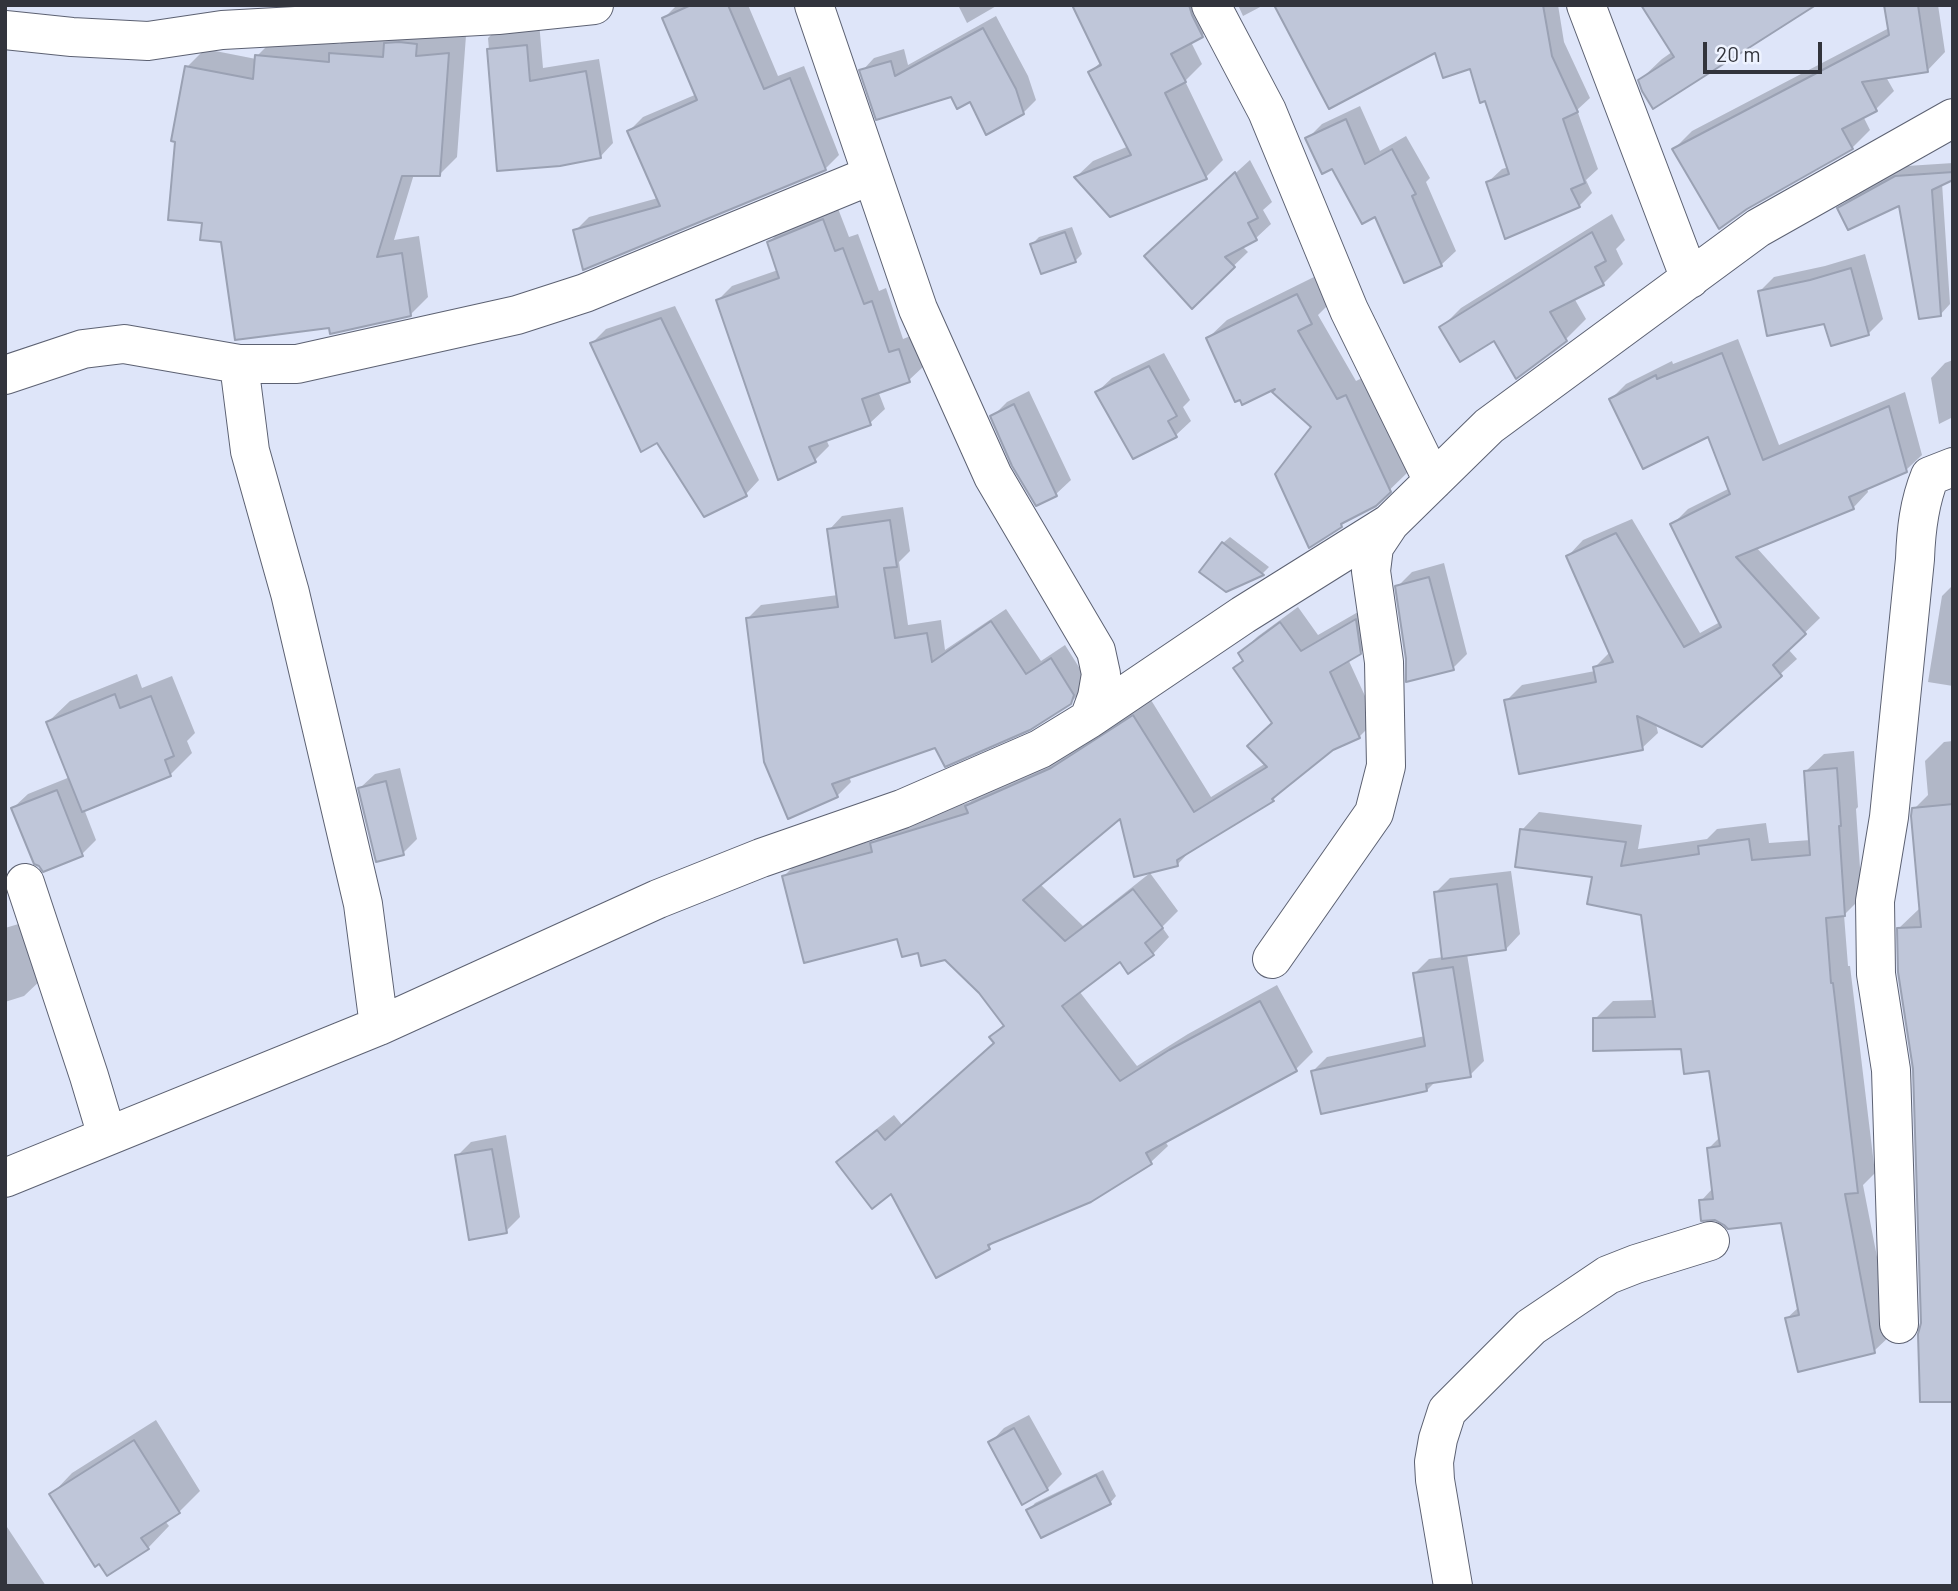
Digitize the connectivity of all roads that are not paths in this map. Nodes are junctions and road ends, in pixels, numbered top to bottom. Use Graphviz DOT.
graph roads {
  1 [pos="594,5"];
  2 [pos="814,5"];
  3 [pos="1211,5"];
  4 [pos="1586,5"];
  5 [pos="220,18"];
  6 [pos="5,30"];
  7 [pos="1953,118"];
  8 [pos="872,175"];
  9 [pos="1690,279"];
  10 [pos="239,365"];
  11 [pos="5,375"];
  12 [pos="1953,467"];
  13 [pos="1433,481"];
  14 [pos="1390,523"];
  15 [pos="1089,719"];
  16 [pos="24,883"];
  17 [pos="1272,959"];
  18 [pos="379,1026"];
  19 [pos="107,1136"];
  20 [pos="5,1178"];
  21 [pos="1710,1241"];
  22 [pos="1899,1324"];
  23 [pos="1453,1586"];
  1 -- 5 [label="street"];
  2 -- 8 [label="street"];
  3 -- 13 [label="street"];
  4 -- 9 [label="street"];
  5 -- 6 [label="street"];
  7 -- 9 [label="street"];
  8 -- 10 [label="street"];
  8 -- 15 [label="street"];
  9 -- 13 [label="street"];
  10 -- 11 [label="street"];
  10 -- 18 [label="street"];
  12 -- 22 [label="street"];
  13 -- 14 [label="street"];
  14 -- 15 [label="street"];
  14 -- 17 [label="street"];
  15 -- 18 [label="street"];
  16 -- 19 [label="street"];
  18 -- 19 [label="street"];
  19 -- 20 [label="street"];
  21 -- 23 [label="street"];
}
